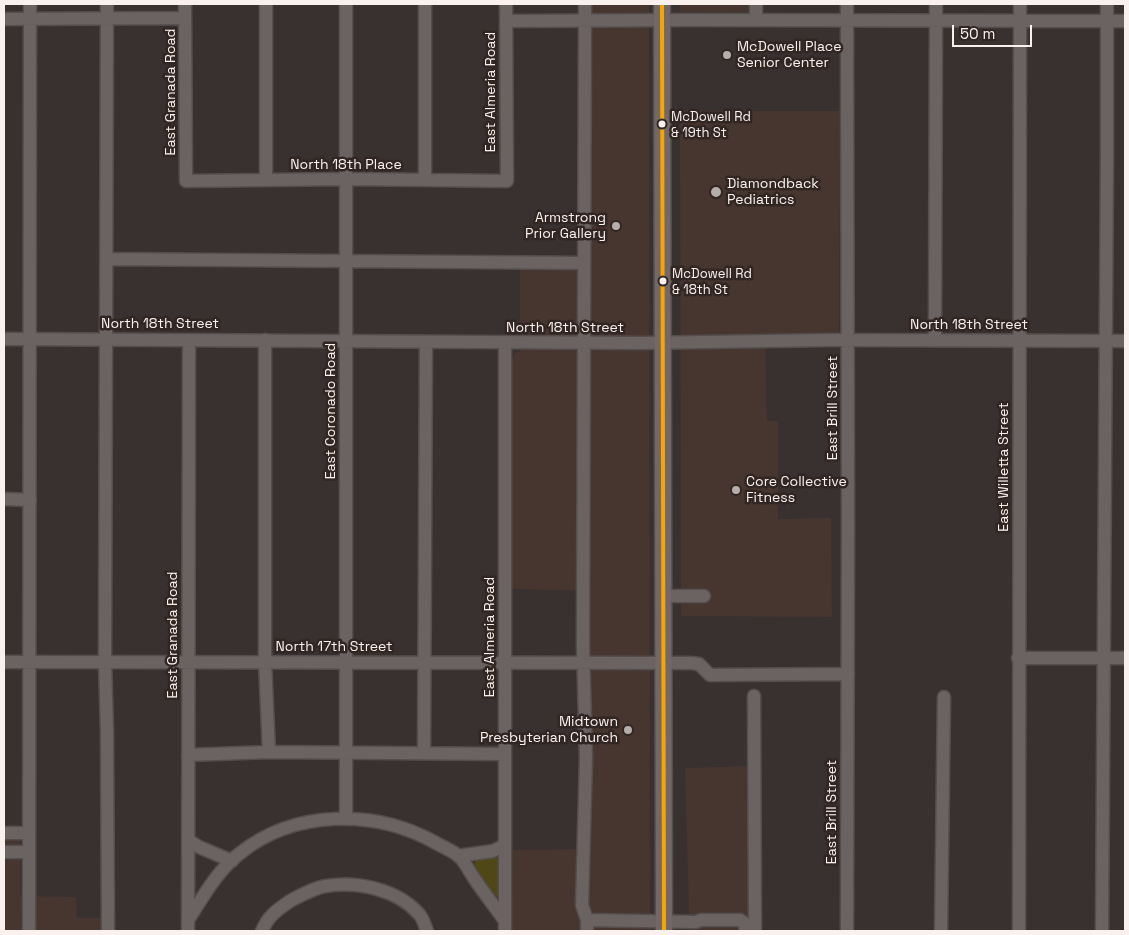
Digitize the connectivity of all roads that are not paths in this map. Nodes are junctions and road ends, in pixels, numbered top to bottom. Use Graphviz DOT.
graph roads {
  1 [pos="30,4"];
  2 [pos="107,4"];
  3 [pos="186,4"];
  4 [pos="266,4"];
  5 [pos="346,4"];
  6 [pos="425,4"];
  7 [pos="506,4"];
  8 [pos="585,4"];
  9 [pos="662,4"];
  10 [pos="756,4"];
  11 [pos="847,4"];
  12 [pos="936,4"];
  13 [pos="1020,4"];
  14 [pos="1107,4"];
  15 [pos="107,17"];
  16 [pos="186,18"];
  17 [pos="4,19"];
  18 [pos="30,19"];
  19 [pos="663,20"];
  20 [pos="756,20"];
  21 [pos="846,20"];
  22 [pos="936,20"];
  23 [pos="1020,20"];
  24 [pos="506,21"];
  25 [pos="584,21"];
  26 [pos="1107,21"];
  27 [pos="1125,21"];
  28 [pos="347,179"];
  29 [pos="266,180"];
  30 [pos="425,180"];
  31 [pos="186,181"];
  32 [pos="507,181"];
  33 [pos="106,259"];
  34 [pos="347,260"];
  35 [pos="584,263"];
  36 [pos="4,339"];
  37 [pos="29,339"];
  38 [pos="106,339"];
  39 [pos="189,340"];
  40 [pos="266,340"];
  41 [pos="848,340"];
  42 [pos="935,340"];
  43 [pos="346,341"];
  44 [pos="1019,341"];
  45 [pos="1106,341"];
  46 [pos="1125,341"];
  47 [pos="426,342"];
  48 [pos="505,342"];
  49 [pos="584,342"];
  50 [pos="664,342"];
  51 [pos="4,500"];
  52 [pos="30,500"];
  53 [pos="664,596"];
  54 [pos="704,596"];
  55 [pos="1018,658"];
  56 [pos="1104,658"];
  57 [pos="1125,658"];
  58 [pos="106,661"];
  59 [pos="188,661"];
  60 [pos="266,661"];
  61 [pos="4,662"];
  62 [pos="29,662"];
  63 [pos="346,662"];
  64 [pos="425,662"];
  65 [pos="505,663"];
  66 [pos="584,663"];
  67 [pos="664,663"];
  68 [pos="848,674"];
  69 [pos="754,696"];
  70 [pos="944,697"];
  71 [pos="269,752"];
  72 [pos="424,752"];
  73 [pos="346,754"];
  74 [pos="505,754"];
  75 [pos="188,755"];
  76 [pos="346,818"];
  77 [pos="4,833"];
  78 [pos="29,833"];
  79 [pos="188,840"];
  80 [pos="505,845"];
  81 [pos="4,852"];
  82 [pos="29,852"];
  83 [pos="458,856"];
  84 [pos="232,861"];
  85 [pos="587,925"];
  86 [pos="188,926"];
  87 [pos="505,926"];
  88 [pos="664,926"];
  89 [pos="700,927"];
  90 [pos="29,931"];
  91 [pos="108,931"];
  92 [pos="262,931"];
  93 [pos="427,931"];
  94 [pos="745,931"];
  95 [pos="755,931"];
  96 [pos="847,931"];
  97 [pos="941,931"];
  98 [pos="1019,931"];
  99 [pos="1102,931"];
  1 -- 18 [label="street"];
  2 -- 15 [label="street"];
  3 -- 16 [label="street, East Granada Road"];
  4 -- 29 [label="street"];
  5 -- 28 [label="street, East Coronado Road"];
  6 -- 30 [label="street"];
  7 -- 24 [label="street, East Almeria Road"];
  8 -- 25 [label="street"];
  9 -- 19 [label="main road"];
  10 -- 20 [label="street"];
  11 -- 21 [label="street, East Brill Street"];
  12 -- 22 [label="street"];
  13 -- 23 [label="street, East Willetta Street"];
  14 -- 26 [label="street"];
  15 -- 16 [label="street"];
  15 -- 18 [label="street"];
  15 -- 33 [label="street"];
  16 -- 31 [label="street, East Granada Road"];
  17 -- 18 [label="street"];
  18 -- 37 [label="street"];
  19 -- 20 [label="street"];
  19 -- 25 [label="street"];
  19 -- 50 [label="main road"];
  20 -- 21 [label="street"];
  21 -- 22 [label="street"];
  21 -- 41 [label="street, East Brill Street"];
  22 -- 23 [label="street"];
  22 -- 42 [label="street"];
  23 -- 26 [label="street"];
  23 -- 44 [label="street, East Willetta Street"];
  24 -- 25 [label="street"];
  24 -- 32 [label="street, East Almeria Road"];
  25 -- 35 [label="street"];
  26 -- 27 [label="street"];
  26 -- 45 [label="street"];
  28 -- 29 [label="street, North 18th Place"];
  28 -- 30 [label="street, North 18th Place"];
  28 -- 34 [label="street, East Coronado Road"];
  29 -- 31 [label="street, North 18th Place"];
  30 -- 32 [label="street, North 18th Place"];
  33 -- 34 [label="street"];
  33 -- 38 [label="street"];
  34 -- 35 [label="street"];
  34 -- 43 [label="street, East Coronado Road"];
  35 -- 49 [label="street"];
  36 -- 37 [label="street, North 18th Street"];
  37 -- 38 [label="street, North 18th Street"];
  37 -- 52 [label="street"];
  38 -- 39 [label="street, North 18th Street"];
  38 -- 58 [label="street"];
  39 -- 40 [label="street, North 18th Street"];
  39 -- 59 [label="street, East Granada Road"];
  40 -- 43 [label="street, North 18th Street"];
  40 -- 60 [label="street"];
  41 -- 42 [label="street, North 18th Street"];
  41 -- 50 [label="street, North 18th Street"];
  41 -- 68 [label="street, East Brill Street"];
  42 -- 44 [label="street, North 18th Street"];
  43 -- 47 [label="street, North 18th Street"];
  43 -- 63 [label="street, East Coronado Road"];
  44 -- 45 [label="street, North 18th Street"];
  44 -- 55 [label="street, East Willetta Street"];
  45 -- 46 [label="street, North 18th Street"];
  45 -- 56 [label="street"];
  47 -- 48 [label="street, North 18th Street"];
  47 -- 64 [label="street"];
  48 -- 49 [label="street, North 18th Street"];
  48 -- 65 [label="street, East Almeria Road"];
  49 -- 50 [label="street, North 18th Street"];
  49 -- 66 [label="street"];
  50 -- 53 [label="main road"];
  51 -- 52 [label="street"];
  52 -- 62 [label="street"];
  53 -- 54 [label="street"];
  53 -- 67 [label="main road"];
  55 -- 56 [label="street"];
  55 -- 98 [label="street, East Willetta Street"];
  56 -- 57 [label="street"];
  56 -- 99 [label="street"];
  58 -- 59 [label="street, North 17th Street"];
  58 -- 62 [label="street, North 17th Street"];
  58 -- 91 [label="street"];
  59 -- 60 [label="street, North 17th Street"];
  59 -- 75 [label="street, East Granada Road"];
  60 -- 63 [label="street, North 17th Street"];
  60 -- 71 [label="street"];
  61 -- 62 [label="street, North 17th Street"];
  62 -- 78 [label="street"];
  63 -- 64 [label="street, North 17th Street"];
  63 -- 73 [label="street, East Coronado Road"];
  64 -- 65 [label="street, North 17th Street"];
  64 -- 72 [label="street"];
  65 -- 66 [label="street, North 17th Street"];
  65 -- 74 [label="street, East Almeria Road"];
  66 -- 67 [label="street, North 17th Street"];
  66 -- 85 [label="street"];
  67 -- 68 [label="street, North 17th Street"];
  67 -- 88 [label="main road"];
  68 -- 96 [label="street, East Brill Street"];
  69 -- 95 [label="street"];
  70 -- 97 [label="street"];
  71 -- 73 [label="street"];
  71 -- 75 [label="street"];
  72 -- 73 [label="street"];
  72 -- 74 [label="street"];
  73 -- 76 [label="street, East Coronado Road"];
  74 -- 80 [label="street, East Almeria Road"];
  75 -- 79 [label="street, East Granada Road"];
  76 -- 83 [label="street"];
  76 -- 84 [label="street"];
  77 -- 78 [label="street"];
  78 -- 82 [label="street"];
  79 -- 84 [label="street"];
  79 -- 86 [label="street, East Granada Road"];
  80 -- 83 [label="street"];
  80 -- 87 [label="street, East Almeria Road"];
  81 -- 82 [label="street"];
  82 -- 90 [label="street"];
  83 -- 87 [label="street"];
  84 -- 86 [label="street"];
  85 -- 88 [label="street"];
  88 -- 89 [label="street"];
  89 -- 94 [label="street"];
  92 -- 93 [label="street"];
}
